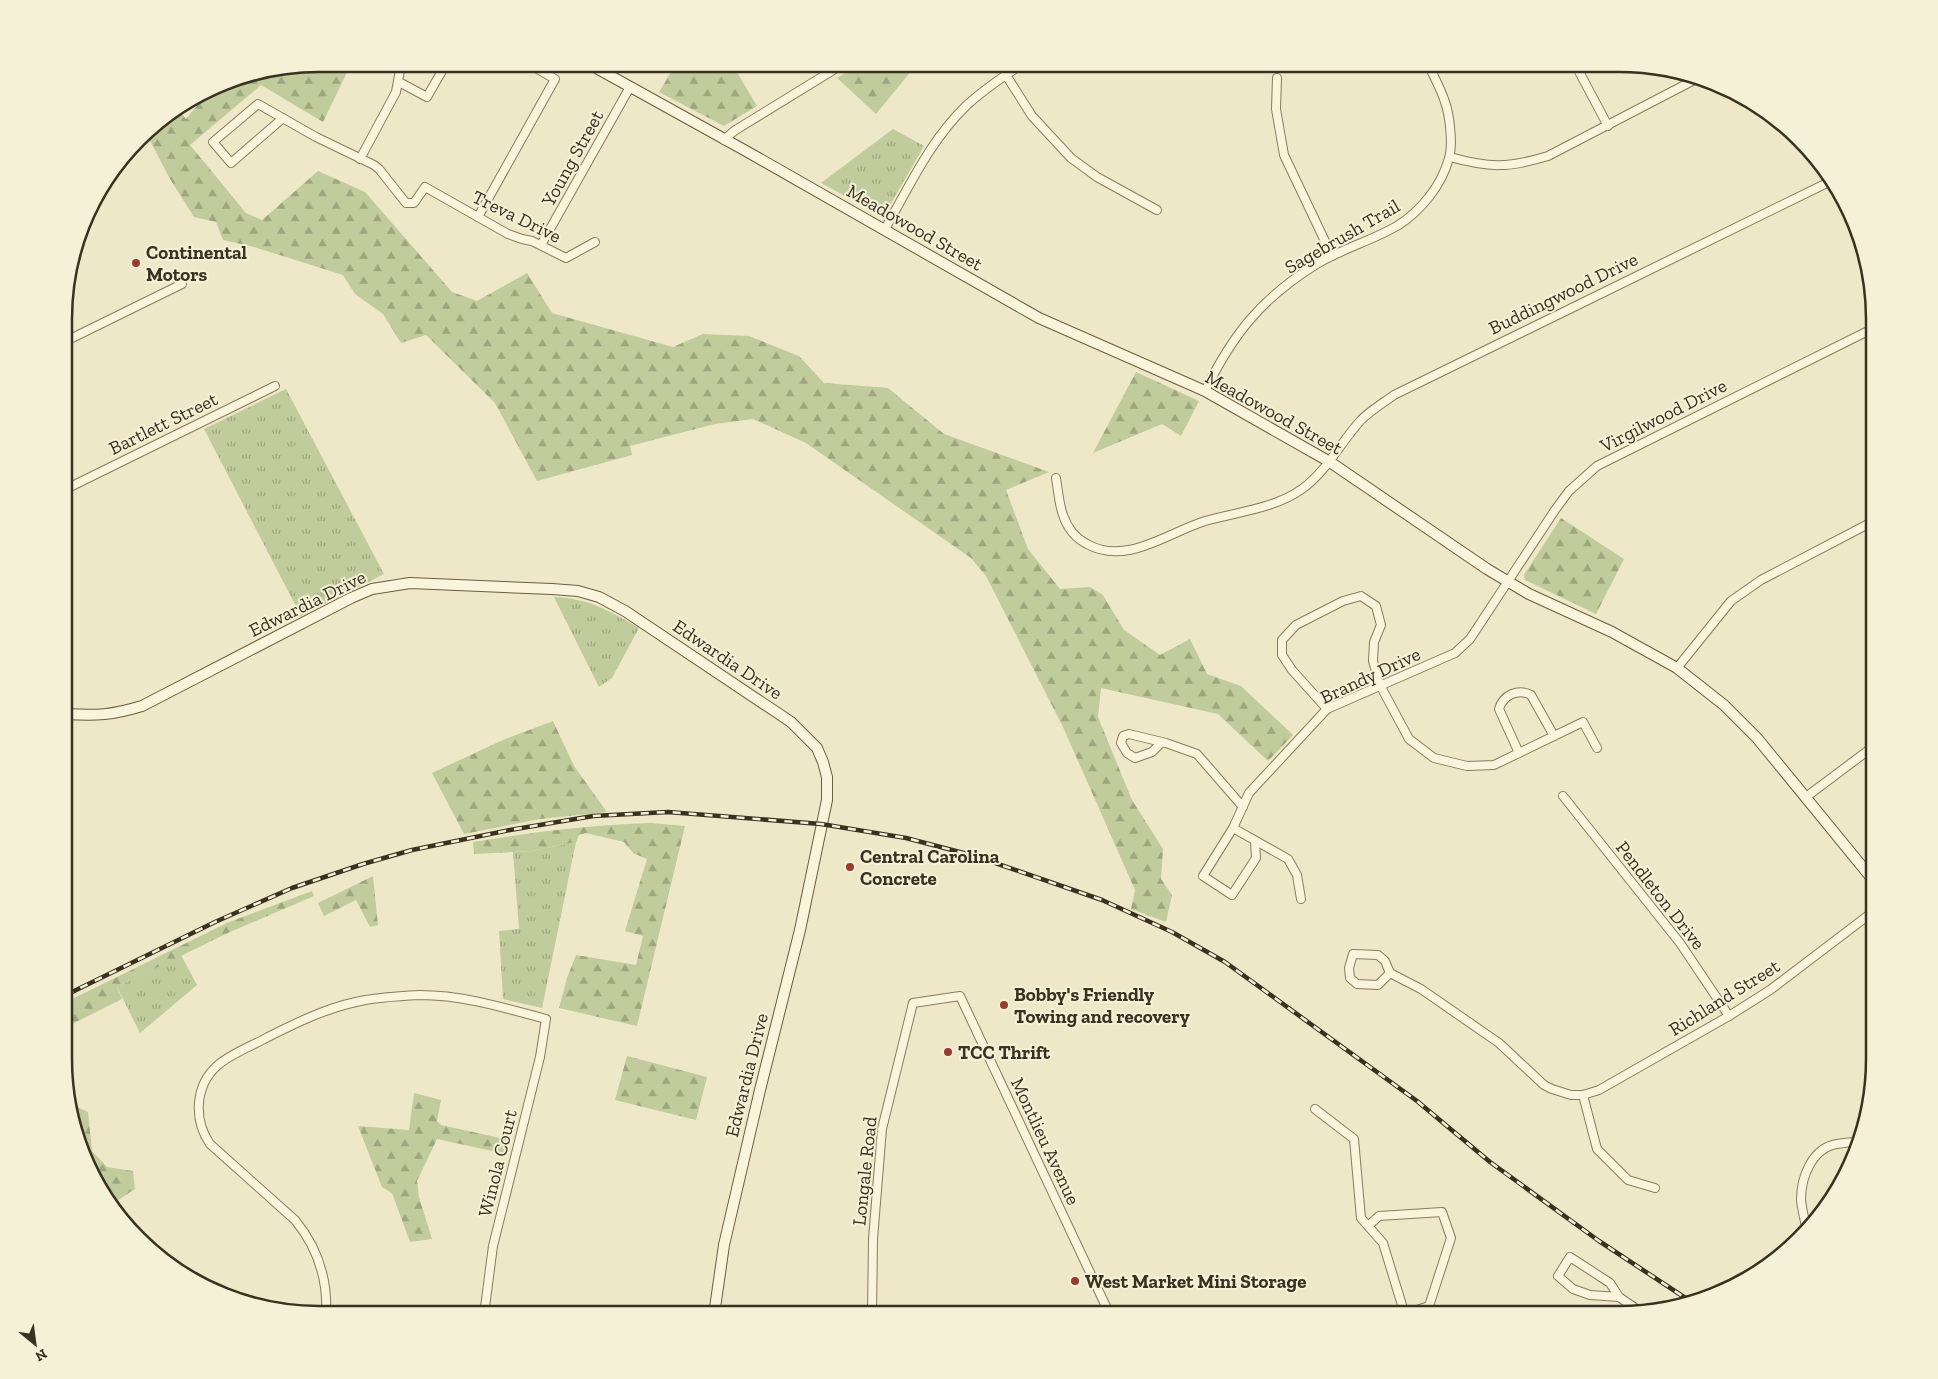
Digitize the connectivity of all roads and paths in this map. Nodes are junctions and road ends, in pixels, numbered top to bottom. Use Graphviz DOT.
graph roads {
  1 [pos="400,72"];
  2 [pos="441,72"];
  3 [pos="543,72"];
  4 [pos="603,72"];
  5 [pos="830,72"];
  6 [pos="1010,72"];
  7 [pos="1432,72"];
  8 [pos="1579,72"];
  9 [pos="1006,75"];
  10 [pos="1277,78"];
  11 [pos="399,82"];
  12 [pos="1689,83"];
  13 [pos="630,87"];
  14 [pos="283,118"];
  15 [pos="1608,126"];
  16 [pos="724,140"];
  17 [pos="1450,157"];
  18 [pos="360,159"];
  19 [pos="1825,184"];
  20 [pos="1157,210"];
  21 [pos="478,217"];
  22 [pos="885,230"];
  23 [pos="595,242"];
  24 [pos="541,245"];
  25 [pos="1332,256"];
  26 [pos="182,284"];
  27 [pos="1866,332"];
  28 [pos="72,339"];
  29 [pos="275,386"];
  30 [pos="1206,391"];
  31 [pos="1330,462"];
  32 [pos="1056,478"];
  33 [pos="72,486"];
  34 [pos="1866,525"];
  35 [pos="1508,582"];
  36 [pos="1677,668"];
  37 [pos="1380,685"];
  38 [pos="1328,709"];
  39 [pos="72,714"];
  40 [pos="1554,736"];
  41 [pos="1162,742"];
  42 [pos="1597,748"];
  43 [pos="1866,752"];
  44 [pos="1519,753"];
  45 [pos="1563,796"];
  46 [pos="1806,797"];
  47 [pos="1243,807"];
  48 [pos="1233,828"];
  49 [pos="1255,841"];
  50 [pos="1866,871"];
  51 [pos="1302,899"];
  52 [pos="1866,917"];
  53 [pos="1390,973"];
  54 [pos="913,1003"];
  55 [pos="1729,1016"];
  56 [pos="1583,1095"];
  57 [pos="1315,1109"];
  58 [pos="1851,1143"];
  59 [pos="1655,1188"];
  60 [pos="1805,1221"];
  61 [pos="1368,1226"];
  62 [pos="1620,1297"];
  63 [pos="326,1306"];
  64 [pos="485,1306"];
  65 [pos="715,1306"];
  66 [pos="872,1306"];
  67 [pos="1106,1306"];
  68 [pos="1402,1306"];
  69 [pos="1429,1306"];
  70 [pos="1633,1306"];
  1 -- 11 [label="street"];
  2 -- 11 [label="street"];
  3 -- 21 [label="street"];
  4 -- 13 [label="street, Meadowood Street"];
  5 -- 16 [label="street"];
  6 -- 9 [label="street"];
  7 -- 17 [label="street, Sagebrush Trail"];
  8 -- 15 [label="street"];
  9 -- 20 [label="street"];
  9 -- 22 [label="street"];
  10 -- 25 [label="street"];
  11 -- 18 [label="street"];
  12 -- 15 [label="street"];
  13 -- 16 [label="street, Meadowood Street"];
  13 -- 24 [label="street, Young Street"];
  14 -- 14 [label="street, Treva Drive"];
  14 -- 18 [label="street, Treva Drive"];
  15 -- 17 [label="street"];
  16 -- 22 [label="street, Meadowood Street"];
  17 -- 25 [label="street, Sagebrush Trail"];
  18 -- 21 [label="street, Treva Drive"];
  19 -- 31 [label="street, Buddingwood Drive"];
  21 -- 24 [label="street, Treva Drive"];
  22 -- 30 [label="street, Meadowood Street"];
  23 -- 24 [label="street, Treva Drive"];
  25 -- 30 [label="street, Sagebrush Trail"];
  26 -- 28 [label="street"];
  27 -- 35 [label="street, Virgilwood Drive"];
  29 -- 33 [label="street, Bartlett Street"];
  30 -- 31 [label="street, Meadowood Street"];
  31 -- 32 [label="street, Buddingwood Drive"];
  31 -- 35 [label="street, Meadowood Street"];
  34 -- 36 [label="street"];
  35 -- 36 [label="street, Meadowood Street"];
  35 -- 37 [label="street, Brandy Drive"];
  36 -- 46 [label="street, Meadowood Street"];
  37 -- 38 [label="street, Brandy Drive"];
  37 -- 38 [label="street"];
  37 -- 44 [label="street"];
  38 -- 47 [label="street, Brandy Drive"];
  39 -- 65 [label="street, Edwardia Drive"];
  40 -- 42 [label="street"];
  40 -- 44 [label="street"];
  40 -- 44 [label="street"];
  41 -- 41 [label="street"];
  41 -- 47 [label="street"];
  43 -- 46 [label="street"];
  45 -- 55 [label="street, Pendleton Drive"];
  46 -- 50 [label="street, Meadowood Street"];
  47 -- 48 [label="street, Brandy Drive"];
  48 -- 49 [label="street"];
  48 -- 49 [label="street, Brandy Drive"];
  49 -- 51 [label="street"];
  52 -- 55 [label="street, Richland Street"];
  53 -- 53 [label="street, Richland Street"];
  53 -- 56 [label="street, Richland Street"];
  54 -- 66 [label="street, Longale Road"];
  54 -- 67 [label="street, Montlieu Avenue"];
  55 -- 56 [label="street, Richland Street"];
  56 -- 59 [label="street"];
  57 -- 61 [label="street"];
  58 -- 60 [label="street"];
  61 -- 68 [label="street"];
  61 -- 69 [label="street"];
  62 -- 62 [label="street"];
  62 -- 70 [label="street"];
  63 -- 64 [label="street, Winola Court"];
}
